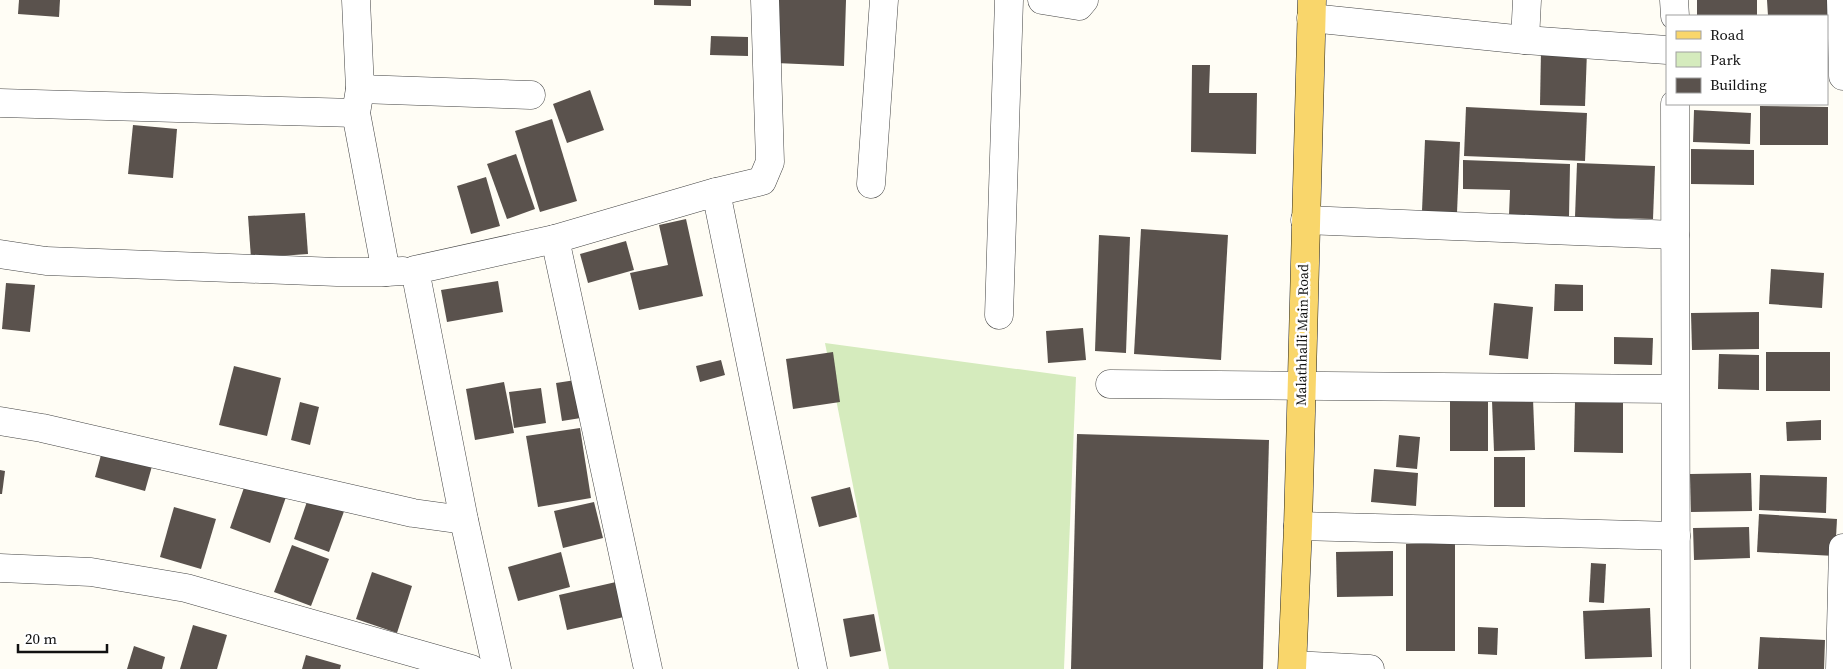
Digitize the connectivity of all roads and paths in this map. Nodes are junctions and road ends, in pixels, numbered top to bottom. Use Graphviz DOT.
graph roads {
  1 [pos="356,0"];
  2 [pos="765,0"];
  3 [pos="884,0"];
  4 [pos="1009,0"];
  5 [pos="1042,0"];
  6 [pos="1084,0"];
  7 [pos="1527,0"];
  8 [pos="1674,0"];
  9 [pos="1841,0"];
  10 [pos="1311,9"];
  11 [pos="1674,15"];
  12 [pos="1524,40"];
  13 [pos="1666,50"];
  14 [pos="1843,76"];
  15 [pos="532,95"];
  16 [pos="358,101"];
  17 [pos="0,104"];
  18 [pos="1675,105"];
  19 [pos="871,184"];
  20 [pos="716,192"];
  21 [pos="1305,220"];
  22 [pos="1675,235"];
  23 [pos="555,239"];
  24 [pos="0,254"];
  25 [pos="415,270"];
  26 [pos="386,272"];
  27 [pos="999,315"];
  28 [pos="1110,384"];
  29 [pos="1301,385"];
  30 [pos="1675,389"];
  31 [pos="0,421"];
  32 [pos="464,520"];
  33 [pos="1298,526"];
  34 [pos="1676,536"];
  35 [pos="1843,548"];
  36 [pos="0,568"];
  37 [pos="1292,667"];
  38 [pos="471,669"];
  39 [pos="497,669"];
  40 [pos="648,669"];
  41 [pos="813,669"];
  42 [pos="1370,669"];
  43 [pos="1676,669"];
  44 [pos="1840,669"];
  1 -- 16 [label="street"];
  2 -- 20 [label="street"];
  3 -- 19 [label="street"];
  4 -- 27 [label="street"];
  5 -- 6 [label="street"];
  7 -- 12 [label="street"];
  8 -- 11 [label="street"];
  9 -- 14 [label="street"];
  10 -- 12 [label="street"];
  10 -- 21 [label="main road, Malathhalli Main Road"];
  12 -- 13 [label="street"];
  15 -- 16 [label="street"];
  16 -- 17 [label="street"];
  16 -- 26 [label="street"];
  18 -- 22 [label="street"];
  20 -- 23 [label="street"];
  20 -- 41 [label="street"];
  21 -- 22 [label="street"];
  21 -- 29 [label="main road, Malathhalli Main Road"];
  22 -- 30 [label="street"];
  23 -- 25 [label="street"];
  23 -- 40 [label="street"];
  24 -- 26 [label="street"];
  25 -- 26 [label="street"];
  25 -- 32 [label="street"];
  28 -- 29 [label="street"];
  29 -- 30 [label="street"];
  29 -- 33 [label="main road, Malathhalli Main Road"];
  30 -- 34 [label="street"];
  31 -- 32 [label="street"];
  32 -- 39 [label="street"];
  33 -- 34 [label="street"];
  33 -- 37 [label="main road, Malathhalli Main Road"];
  34 -- 43 [label="street"];
  35 -- 44 [label="street"];
  36 -- 38 [label="street"];
  37 -- 42 [label="street"];
}
